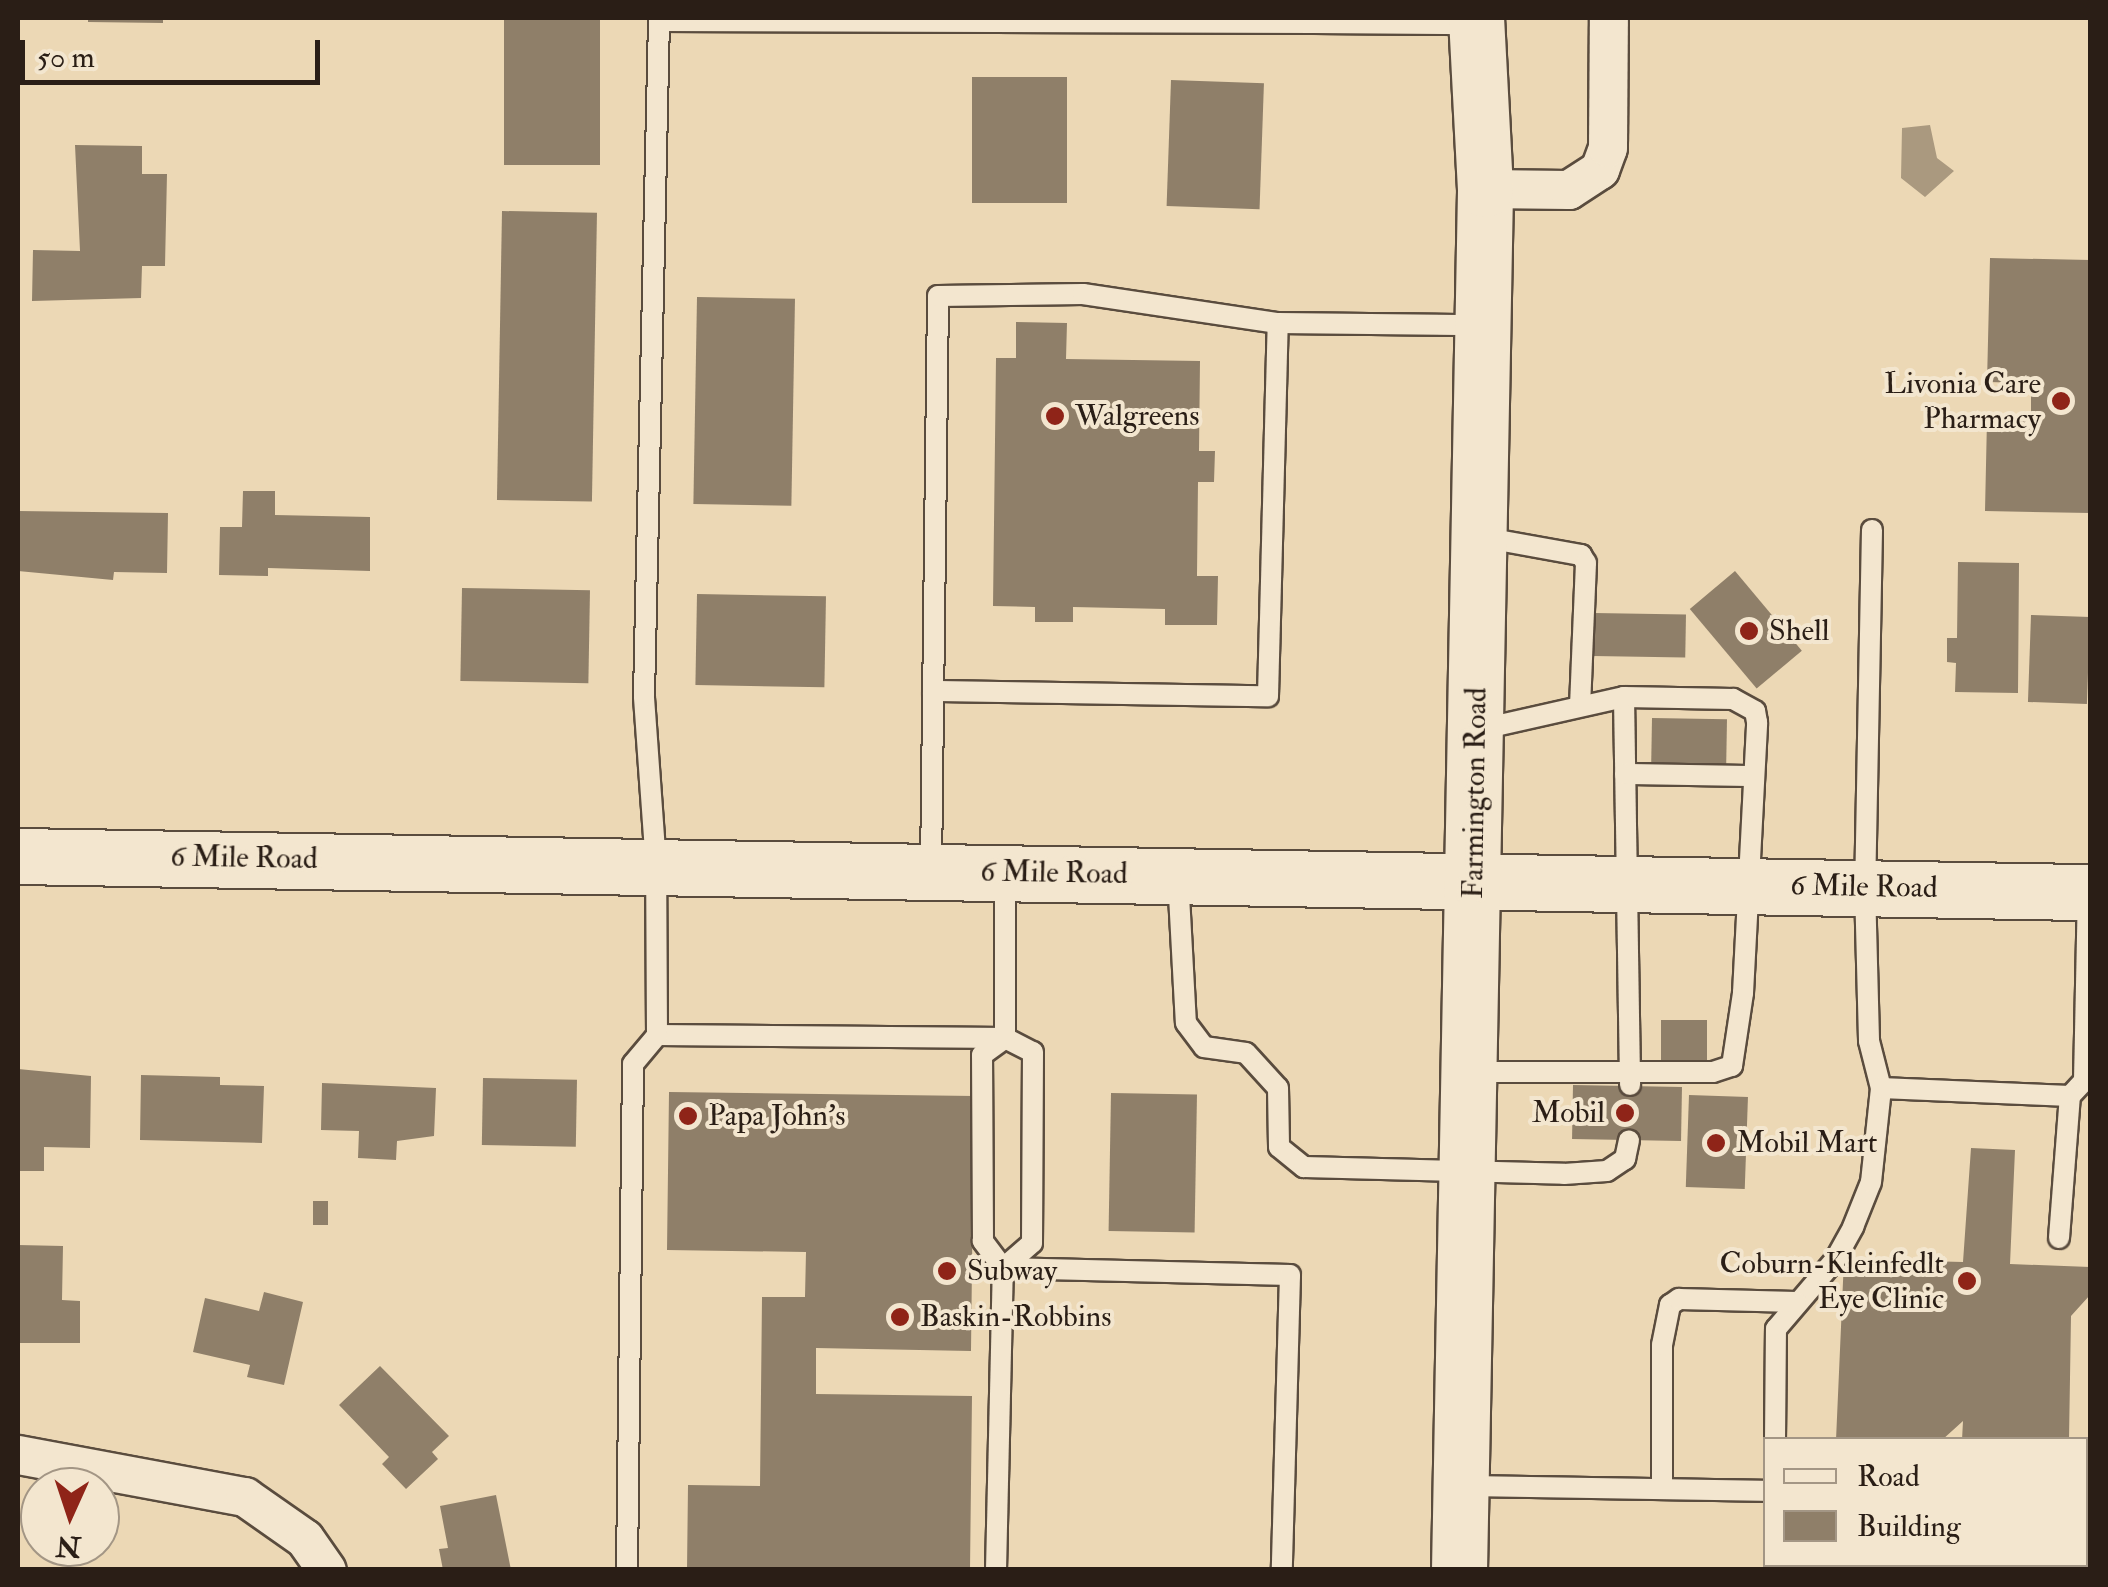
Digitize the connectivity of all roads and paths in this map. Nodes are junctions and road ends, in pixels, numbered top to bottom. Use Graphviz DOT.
graph roads {
  1 [pos="1608,18"];
  2 [pos="659,19"];
  3 [pos="1314,20"];
  4 [pos="1476,21"];
  5 [pos="1485,189"];
  6 [pos="1278,323"];
  7 [pos="1483,325"];
  8 [pos="1872,530"];
  9 [pos="1480,536"];
  10 [pos="933,690"];
  11 [pos="1624,698"];
  12 [pos="1580,706"];
  13 [pos="1476,730"];
  14 [pos="1625,774"];
  15 [pos="1754,776"];
  16 [pos="18,856"];
  17 [pos="656,866"];
  18 [pos="931,870"];
  19 [pos="1006,872"];
  20 [pos="1178,875"];
  21 [pos="1473,880"];
  22 [pos="1626,883"];
  23 [pos="1747,885"];
  24 [pos="1865,888"];
  25 [pos="2089,892"];
  26 [pos="658,1035"];
  27 [pos="1005,1038"];
  28 [pos="1469,1072"];
  29 [pos="1631,1080"];
  30 [pos="1881,1088"];
  31 [pos="2070,1096"];
  32 [pos="1629,1140"];
  33 [pos="1468,1170"];
  34 [pos="2059,1238"];
  35 [pos="1004,1268"];
  36 [pos="1796,1302"];
  37 [pos="1774,1437"];
  38 [pos="18,1455"];
  39 [pos="1461,1486"];
  40 [pos="1662,1490"];
  41 [pos="1763,1490"];
  42 [pos="327,1570"];
  43 [pos="627,1570"];
  44 [pos="996,1570"];
  45 [pos="1282,1570"];
  46 [pos="1459,1570"];
  1 -- 5 [label="street"];
  2 -- 3 [label="lane"];
  2 -- 17 [label="lane"];
  3 -- 4 [label="lane"];
  4 -- 5 [label="main road, Farmington Road"];
  5 -- 7 [label="main road, Farmington Road"];
  6 -- 7 [label="lane"];
  6 -- 10 [label="lane"];
  6 -- 10 [label="lane"];
  7 -- 9 [label="main road, Farmington Road"];
  8 -- 24 [label="lane"];
  9 -- 12 [label="lane"];
  9 -- 13 [label="main road, Farmington Road"];
  10 -- 18 [label="lane"];
  11 -- 12 [label="lane"];
  11 -- 14 [label="lane"];
  11 -- 15 [label="lane"];
  12 -- 13 [label="lane"];
  13 -- 21 [label="main road, Farmington Road"];
  14 -- 15 [label="lane"];
  14 -- 22 [label="lane"];
  15 -- 23 [label="lane"];
  16 -- 17 [label="main road, 6 Mile Road"];
  17 -- 18 [label="main road, 6 Mile Road"];
  17 -- 26 [label="lane"];
  18 -- 19 [label="main road, 6 Mile Road"];
  19 -- 20 [label="main road, 6 Mile Road"];
  19 -- 27 [label="lane"];
  20 -- 21 [label="main road, 6 Mile Road"];
  20 -- 33 [label="lane"];
  21 -- 22 [label="main road, 6 Mile Road"];
  21 -- 28 [label="main road, Farmington Road"];
  22 -- 23 [label="main road, 6 Mile Road"];
  22 -- 29 [label="lane"];
  23 -- 24 [label="main road, 6 Mile Road"];
  23 -- 29 [label="lane"];
  24 -- 25 [label="main road, 6 Mile Road"];
  24 -- 30 [label="lane"];
  25 -- 31 [label="lane"];
  26 -- 27 [label="lane"];
  26 -- 43 [label="lane"];
  27 -- 35 [label="lane"];
  27 -- 35 [label="lane"];
  28 -- 29 [label="lane"];
  28 -- 33 [label="main road, Farmington Road"];
  30 -- 31 [label="lane"];
  30 -- 36 [label="lane"];
  31 -- 34 [label="lane"];
  32 -- 33 [label="lane"];
  33 -- 39 [label="main road, Farmington Road"];
  35 -- 44 [label="lane"];
  35 -- 45 [label="lane"];
  36 -- 37 [label="lane"];
  36 -- 40 [label="lane"];
  38 -- 42 [label="street"];
  39 -- 40 [label="lane"];
  39 -- 46 [label="main road, Farmington Road"];
  40 -- 41 [label="lane"];
}
